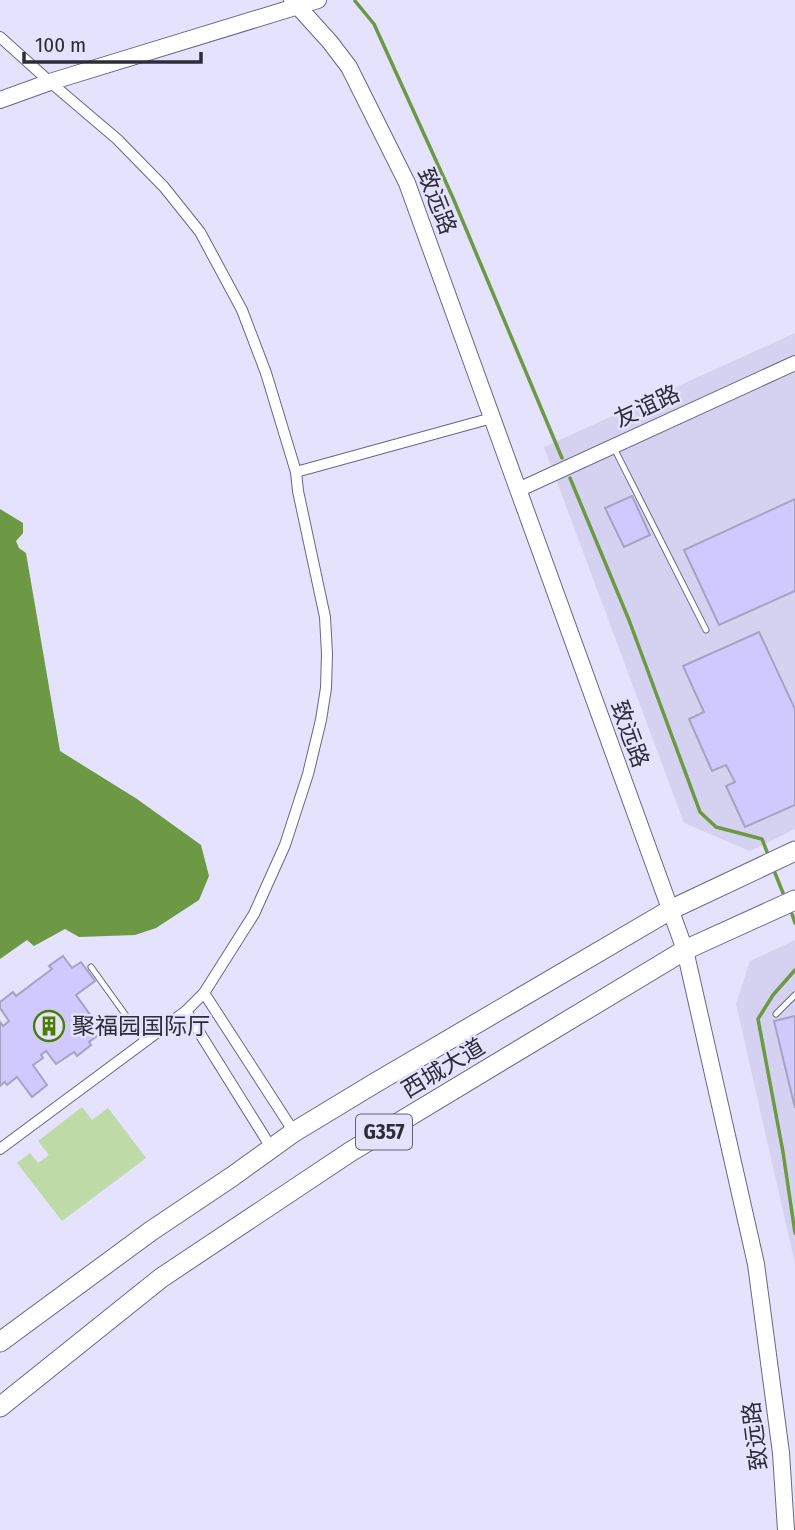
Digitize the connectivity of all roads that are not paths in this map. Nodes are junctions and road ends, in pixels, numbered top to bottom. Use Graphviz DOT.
graph roads {
  1 [pos="318,0"];
  2 [pos="295,3"];
  3 [pos="0,37"];
  4 [pos="50,82"];
  5 [pos="0,100"];
  6 [pos="795,363"];
  7 [pos="492,418"];
  8 [pos="613,446"];
  9 [pos="296,472"];
  10 [pos="518,490"];
  11 [pos="706,630"];
  12 [pos="795,851"];
  13 [pos="795,900"];
  14 [pos="670,910"];
  15 [pos="685,950"];
  16 [pos="91,967"];
  17 [pos="204,993"];
  18 [pos="795,995"];
  19 [pos="186,1011"];
  20 [pos="776,1014"];
  21 [pos="145,1042"];
  22 [pos="294,1132"];
  23 [pos="0,1149"];
  24 [pos="272,1149"];
  25 [pos="0,1342"];
  26 [pos="0,1408"];
  27 [pos="786,1530"];
  1 -- 2 [label="main road"];
  2 -- 4 [label="main road"];
  2 -- 7 [label="main road, 致远路"];
  3 -- 4 [label="street"];
  4 -- 5 [label="main road"];
  4 -- 9 [label="street"];
  6 -- 8 [label="street, 友谊路"];
  7 -- 9 [label="street"];
  7 -- 10 [label="main road, 致远路"];
  8 -- 10 [label="street, 友谊路"];
  8 -- 11 [label="lane"];
  9 -- 17 [label="street"];
  10 -- 14 [label="main road, 致远路"];
  12 -- 14 [label="highway, 西城大道 / G357"];
  13 -- 15 [label="highway, 西城大道 / G357"];
  14 -- 15 [label="main road, 致远路"];
  14 -- 22 [label="highway, 西城大道 / G357"];
  15 -- 26 [label="highway, 西城大道 / G357"];
  15 -- 27 [label="main road, 致远路"];
  16 -- 21 [label="lane"];
  17 -- 19 [label="street"];
  17 -- 22 [label="street"];
  18 -- 20 [label="lane"];
  19 -- 21 [label="street"];
  19 -- 24 [label="street"];
  21 -- 23 [label="street"];
  22 -- 24 [label="highway, 西城大道 / G357"];
  24 -- 25 [label="highway, 西城大道 / G357"];
}
